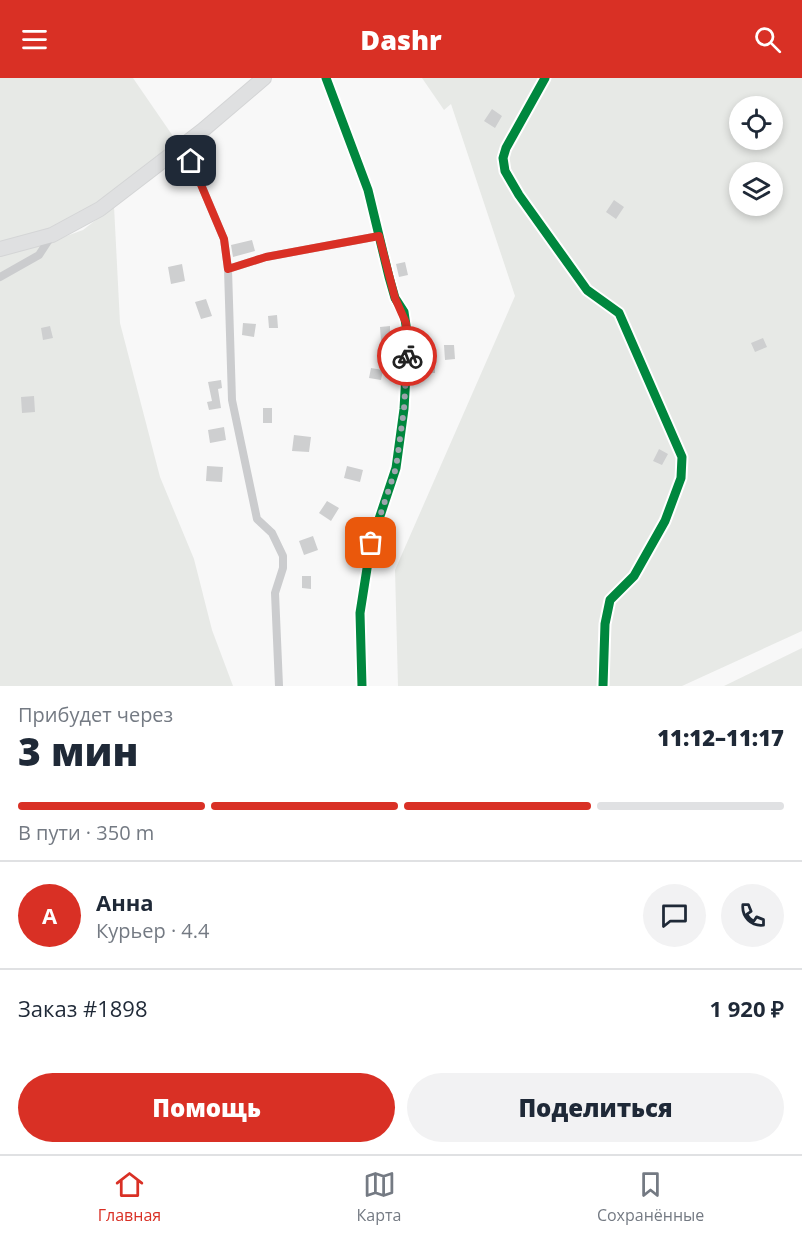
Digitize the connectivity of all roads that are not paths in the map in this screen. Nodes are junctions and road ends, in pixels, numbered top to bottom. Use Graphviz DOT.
graph roads {
  1 [pos="264,78"];
  2 [pos="326,78"];
  3 [pos="546,78"];
  4 [pos="184,144"];
  5 [pos="52,234"];
  6 [pos="379,236"];
  7 [pos="0,249"];
  8 [pos="228,269"];
  9 [pos="0,277"];
  10 [pos="279,686"];
  11 [pos="362,686"];
  12 [pos="603,686"];
  1 -- 4 [label="main road"];
  2 -- 6 [label="street"];
  3 -- 12 [label="street"];
  4 -- 5 [label="main road"];
  4 -- 8 [label="street"];
  5 -- 7 [label="main road"];
  5 -- 9 [label="street"];
  6 -- 8 [label="street"];
  6 -- 11 [label="street"];
  8 -- 10 [label="street"];
}
